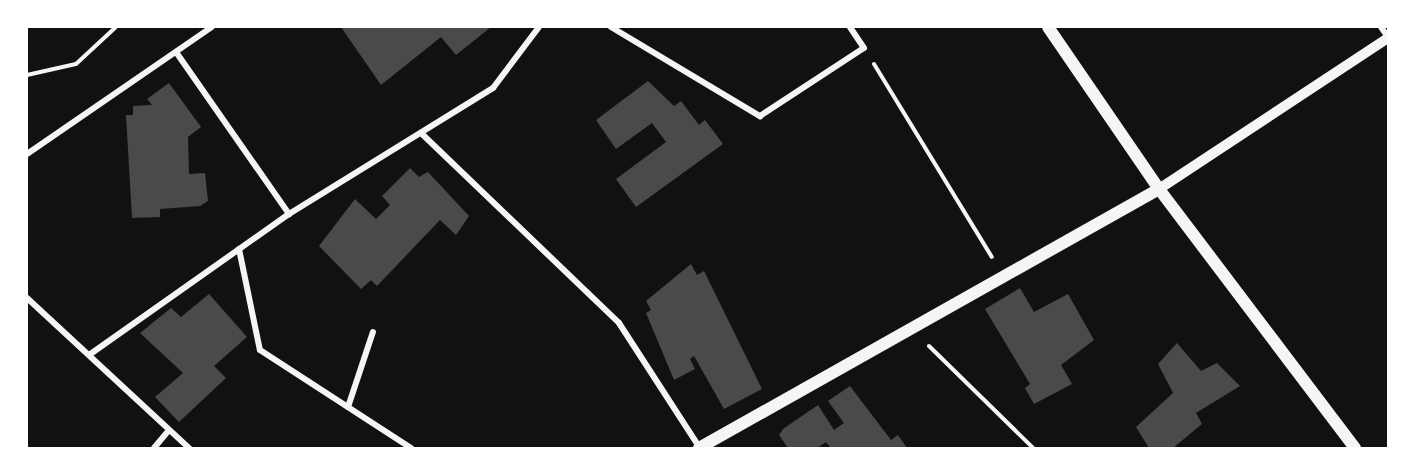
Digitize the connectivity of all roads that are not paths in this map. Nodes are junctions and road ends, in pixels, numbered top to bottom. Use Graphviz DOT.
graph roads {
  1 [pos="212,27"];
  2 [pos="539,27"];
  3 [pos="611,27"];
  4 [pos="850,27"];
  5 [pos="1048,27"];
  6 [pos="1381,27"];
  7 [pos="1388,38"];
  8 [pos="176,52"];
  9 [pos="421,133"];
  10 [pos="27,154"];
  11 [pos="1159,189"];
  12 [pos="289,214"];
  13 [pos="239,249"];
  14 [pos="27,298"];
  15 [pos="373,332"];
  16 [pos="89,355"];
  17 [pos="348,407"];
  18 [pos="169,430"];
  19 [pos="154,448"];
  20 [pos="189,448"];
  21 [pos="411,448"];
  22 [pos="700,448"];
  23 [pos="1355,448"];
  1 -- 8 [label="street"];
  2 -- 9 [label="street"];
  3 -- 4 [label="street"];
  5 -- 11 [label="main road"];
  6 -- 7 [label="street"];
  7 -- 11 [label="street"];
  8 -- 10 [label="street"];
  8 -- 12 [label="street"];
  9 -- 12 [label="street"];
  9 -- 22 [label="street"];
  11 -- 22 [label="main road"];
  11 -- 23 [label="main road"];
  12 -- 13 [label="street"];
  13 -- 16 [label="street"];
  13 -- 17 [label="street"];
  14 -- 16 [label="street"];
  15 -- 17 [label="street"];
  16 -- 18 [label="street"];
  17 -- 21 [label="street"];
  18 -- 19 [label="street"];
  18 -- 20 [label="street"];
}
